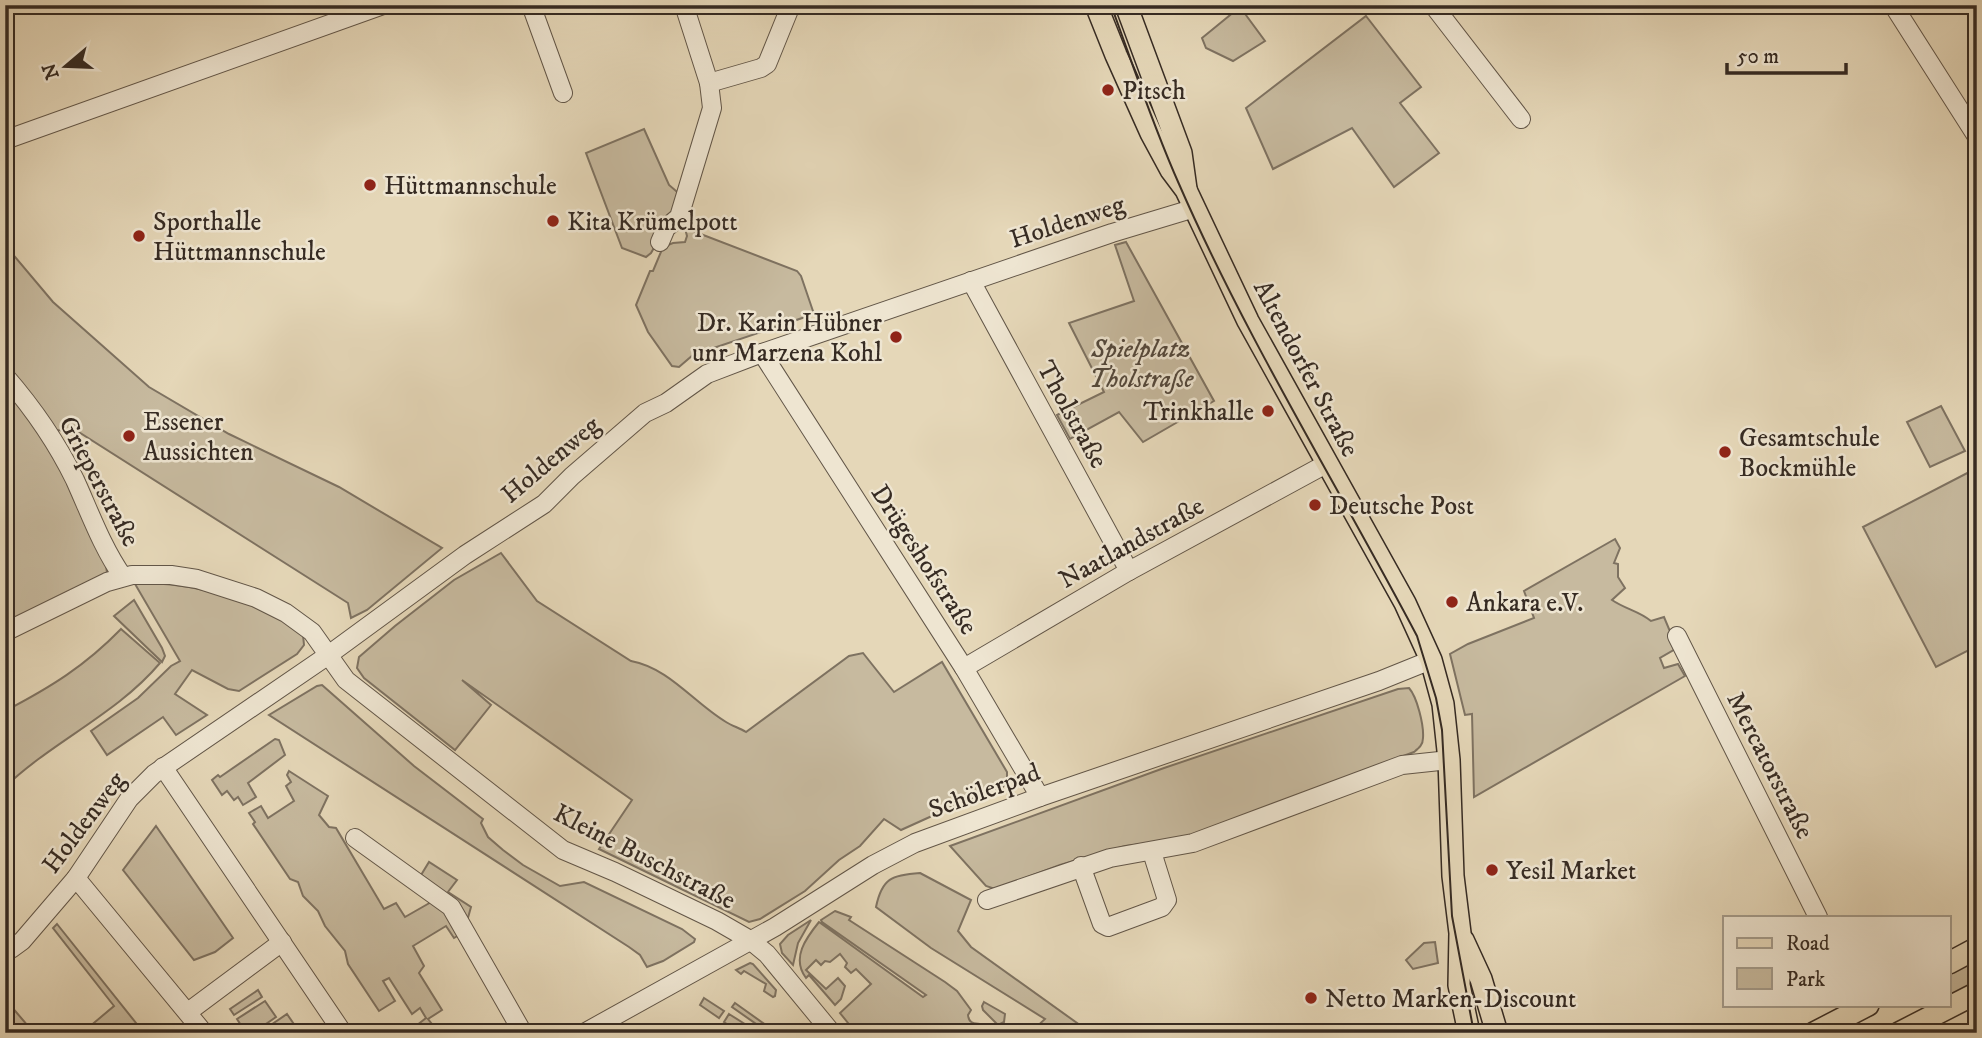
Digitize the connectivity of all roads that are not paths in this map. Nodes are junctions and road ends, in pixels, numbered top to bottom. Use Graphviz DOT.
graph roads {
  1 [pos="383,5"];
  2 [pos="531,5"];
  3 [pos="684,5"];
  4 [pos="791,5"];
  5 [pos="1126,5"];
  6 [pos="1433,5"];
  7 [pos="1893,5"];
  8 [pos="1102,7"];
  9 [pos="354,11"];
  10 [pos="709,83"];
  11 [pos="563,93"];
  12 [pos="1521,119"];
  13 [pos="1977,137"];
  14 [pos="5,140"];
  15 [pos="1191,199"];
  16 [pos="660,242"];
  17 [pos="971,281"];
  18 [pos="762,353"];
  19 [pos="5,376"];
  20 [pos="1326,464"];
  21 [pos="1129,571"];
  22 [pos="123,577"];
  23 [pos="5,632"];
  24 [pos="1677,636"];
  25 [pos="327,656"];
  26 [pos="1431,660"];
  27 [pos="964,668"];
  28 [pos="1449,760"];
  29 [pos="163,767"];
  30 [pos="1040,797"];
  31 [pos="355,838"];
  32 [pos="1152,852"];
  33 [pos="1081,866"];
  34 [pos="76,878"];
  35 [pos="986,900"];
  36 [pos="1817,916"];
  37 [pos="1460,933"];
  38 [pos="750,940"];
  39 [pos="282,943"];
  40 [pos="1977,948"];
  41 [pos="11,949"];
  42 [pos="1951,962"];
  43 [pos="1977,993"];
  44 [pos="1864,1006"];
  45 [pos="188,1012"];
  46 [pos="1822,1031"];
  47 [pos="204,1033"];
  48 [pos="343,1033"];
  49 [pos="523,1033"];
  50 [pos="584,1033"];
  51 [pos="832,1033"];
  52 [pos="1469,1033"];
  53 [pos="1497,1033"];
  54 [pos="1899,1033"];
  1 -- 9 [label="street"];
  2 -- 11 [label="street"];
  3 -- 10 [label="street"];
  4 -- 10 [label="street"];
  5 -- 15 [label="main road, Altendorfer Straße"];
  6 -- 12 [label="street"];
  7 -- 13 [label="street"];
  8 -- 15 [label="main road, Altendorfer Straße"];
  9 -- 14 [label="street"];
  10 -- 16 [label="street"];
  15 -- 17 [label="street, Holdenweg"];
  15 -- 20 [label="main road, Altendorfer Straße"];
  17 -- 18 [label="street, Holdenweg"];
  17 -- 21 [label="street, Tholstraße"];
  18 -- 25 [label="street, Holdenweg"];
  18 -- 27 [label="street, Drügeshofstraße"];
  19 -- 22 [label="street, Grieperstraße"];
  20 -- 21 [label="street, Naatlandstraße"];
  20 -- 26 [label="main road, Altendorfer Straße"];
  21 -- 27 [label="street, Naatlandstraße"];
  22 -- 23 [label="street, Kleine Buschstraße"];
  22 -- 25 [label="street, Kleine Buschstraße"];
  24 -- 36 [label="street, Mercatorstraße"];
  25 -- 29 [label="street, Holdenweg"];
  25 -- 38 [label="street, Kleine Buschstraße"];
  26 -- 28 [label="main road, Altendorfer Straße"];
  26 -- 30 [label="street, Schölerpad"];
  27 -- 30 [label="street, Drügeshofstraße"];
  28 -- 32 [label="street"];
  28 -- 37 [label="main road, Altendorfer Straße"];
  29 -- 34 [label="street, Holdenweg"];
  29 -- 39 [label="street"];
  30 -- 38 [label="street, Schölerpad"];
  31 -- 49 [label="street"];
  32 -- 33 [label="street"];
  32 -- 33 [label="street"];
  33 -- 35 [label="street"];
  34 -- 41 [label="street, Holdenweg"];
  34 -- 45 [label="street"];
  37 -- 52 [label="main road, Altendorfer Straße"];
  37 -- 53 [label="main road, Altendorfer Straße"];
  38 -- 50 [label="street, Schölerpad"];
  38 -- 51 [label="street, Kleine Buschstraße"];
  39 -- 45 [label="street"];
  39 -- 48 [label="street"];
  40 -- 42 [label="main road"];
  43 -- 54 [label="main road"];
  44 -- 46 [label="main road"];
  45 -- 47 [label="street"];
}
